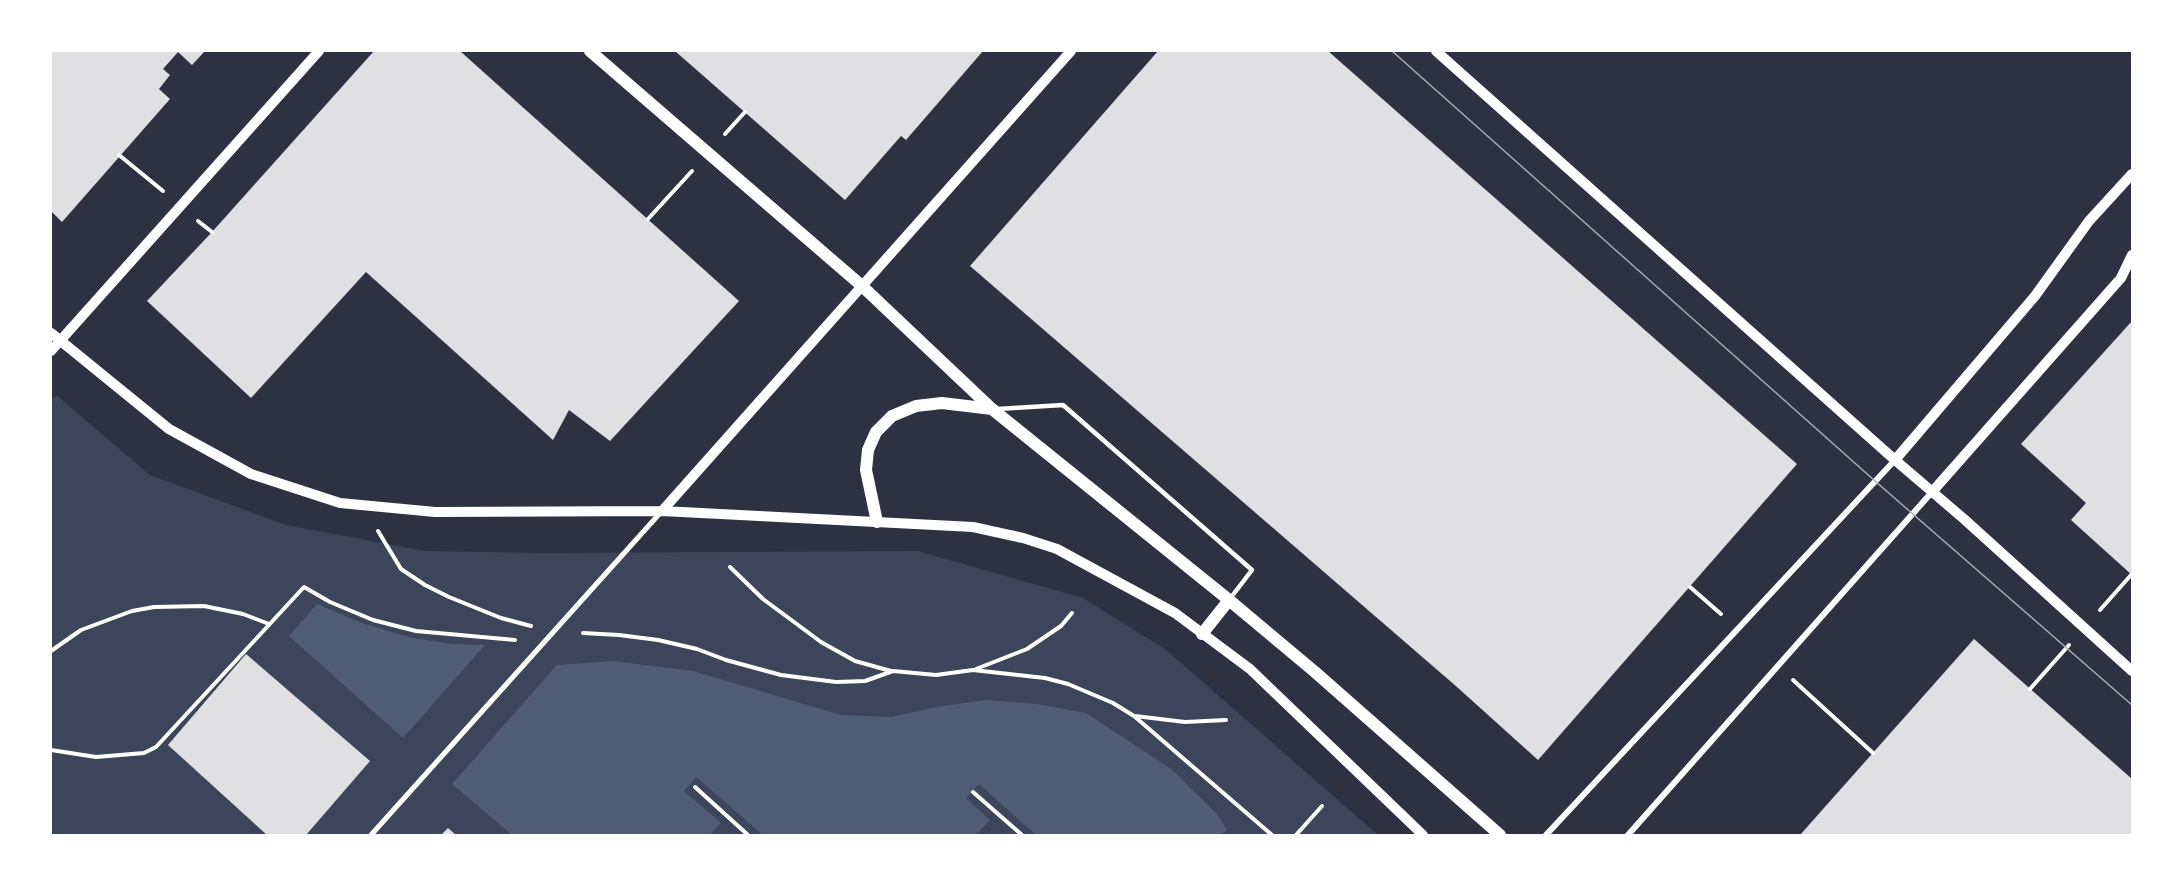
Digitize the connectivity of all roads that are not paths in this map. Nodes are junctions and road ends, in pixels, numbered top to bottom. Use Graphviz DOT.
graph roads {
  1 [pos="319,51"];
  2 [pos="590,51"];
  3 [pos="1071,51"];
  4 [pos="1437,51"];
  5 [pos="2132,174"];
  6 [pos="2132,255"];
  7 [pos="862,286"];
  8 [pos="55,337"];
  9 [pos="51,351"];
  10 [pos="992,409"];
  11 [pos="1895,460"];
  12 [pos="1932,492"];
  13 [pos="662,511"];
  14 [pos="877,522"];
  15 [pos="1230,600"];
  16 [pos="1202,634"];
  17 [pos="2132,671"];
  18 [pos="371,835"];
  19 [pos="1423,835"];
  20 [pos="1500,835"];
  21 [pos="1546,835"];
  22 [pos="1628,835"];
  1 -- 8 [label="street"];
  2 -- 7 [label="main road"];
  3 -- 7 [label="street"];
  4 -- 11 [label="street"];
  5 -- 11 [label="street"];
  6 -- 12 [label="street"];
  7 -- 10 [label="main road"];
  7 -- 13 [label="street"];
  8 -- 9 [label="street"];
  8 -- 13 [label="street"];
  10 -- 14 [label="main road"];
  10 -- 15 [label="main road"];
  10 -- 15 [label="lane"];
  11 -- 12 [label="street"];
  11 -- 21 [label="street"];
  12 -- 17 [label="street"];
  12 -- 22 [label="street"];
  13 -- 14 [label="street"];
  13 -- 18 [label="street"];
  14 -- 16 [label="street"];
  15 -- 16 [label="main road"];
  15 -- 20 [label="main road"];
  16 -- 19 [label="street"];
}
